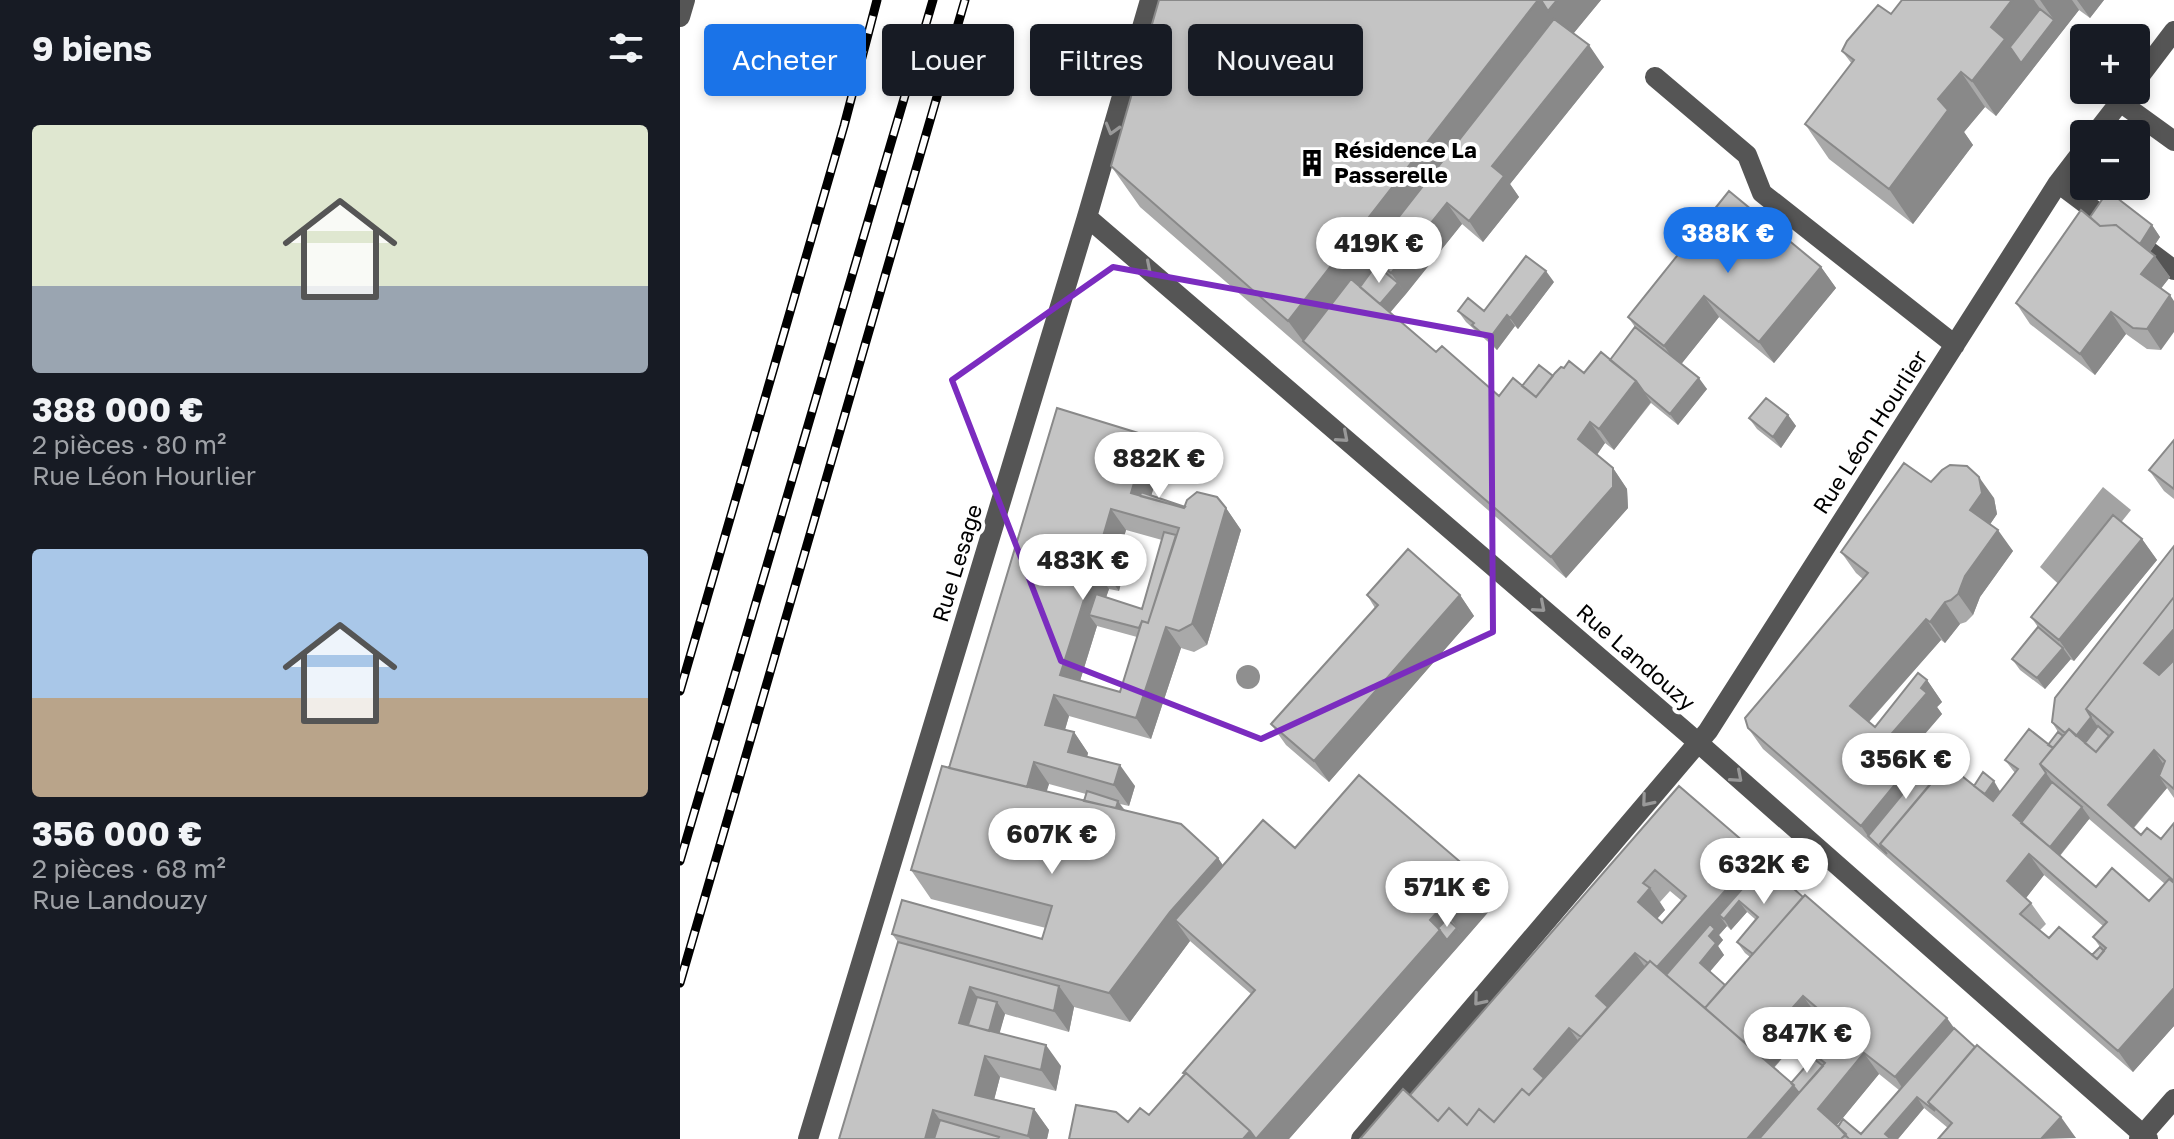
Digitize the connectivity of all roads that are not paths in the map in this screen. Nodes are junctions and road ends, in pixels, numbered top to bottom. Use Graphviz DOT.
graph roads {
  1 [pos="685,0"];
  2 [pos="1150,0"];
  3 [pos="680,17"];
  4 [pos="2174,31"];
  5 [pos="2150,63"];
  6 [pos="1655,77"];
  7 [pos="2118,104"];
  8 [pos="2133,104"];
  9 [pos="2106,120"];
  10 [pos="2174,141"];
  11 [pos="2070,167"];
  12 [pos="2058,183"];
  13 [pos="1087,217"];
  14 [pos="2174,270"];
  15 [pos="1955,345"];
  16 [pos="1697,742"];
  17 [pos="2174,1099"];
  18 [pos="2143,1138"];
  19 [pos="808,1139"];
  20 [pos="1361,1139"];
  1 -- 3 [label="street"];
  2 -- 13 [label="street, Rue Lesage, one-way"];
  4 -- 5 [label="street"];
  6 -- 15 [label="street"];
  7 -- 9 [label="street"];
  8 -- 10 [label="street"];
  11 -- 12 [label="street, Rue Léon Hourlier"];
  12 -- 14 [label="street"];
  12 -- 15 [label="street, Rue Léon Hourlier"];
  13 -- 16 [label="street, Rue Landouzy, one-way"];
  13 -- 19 [label="street, Rue Lesage"];
  15 -- 16 [label="street, Rue Léon Hourlier"];
  16 -- 18 [label="street, Rue Landouzy, one-way"];
  16 -- 20 [label="street, Rue Léon Hourlier, one-way"];
  17 -- 18 [label="street"];
}
